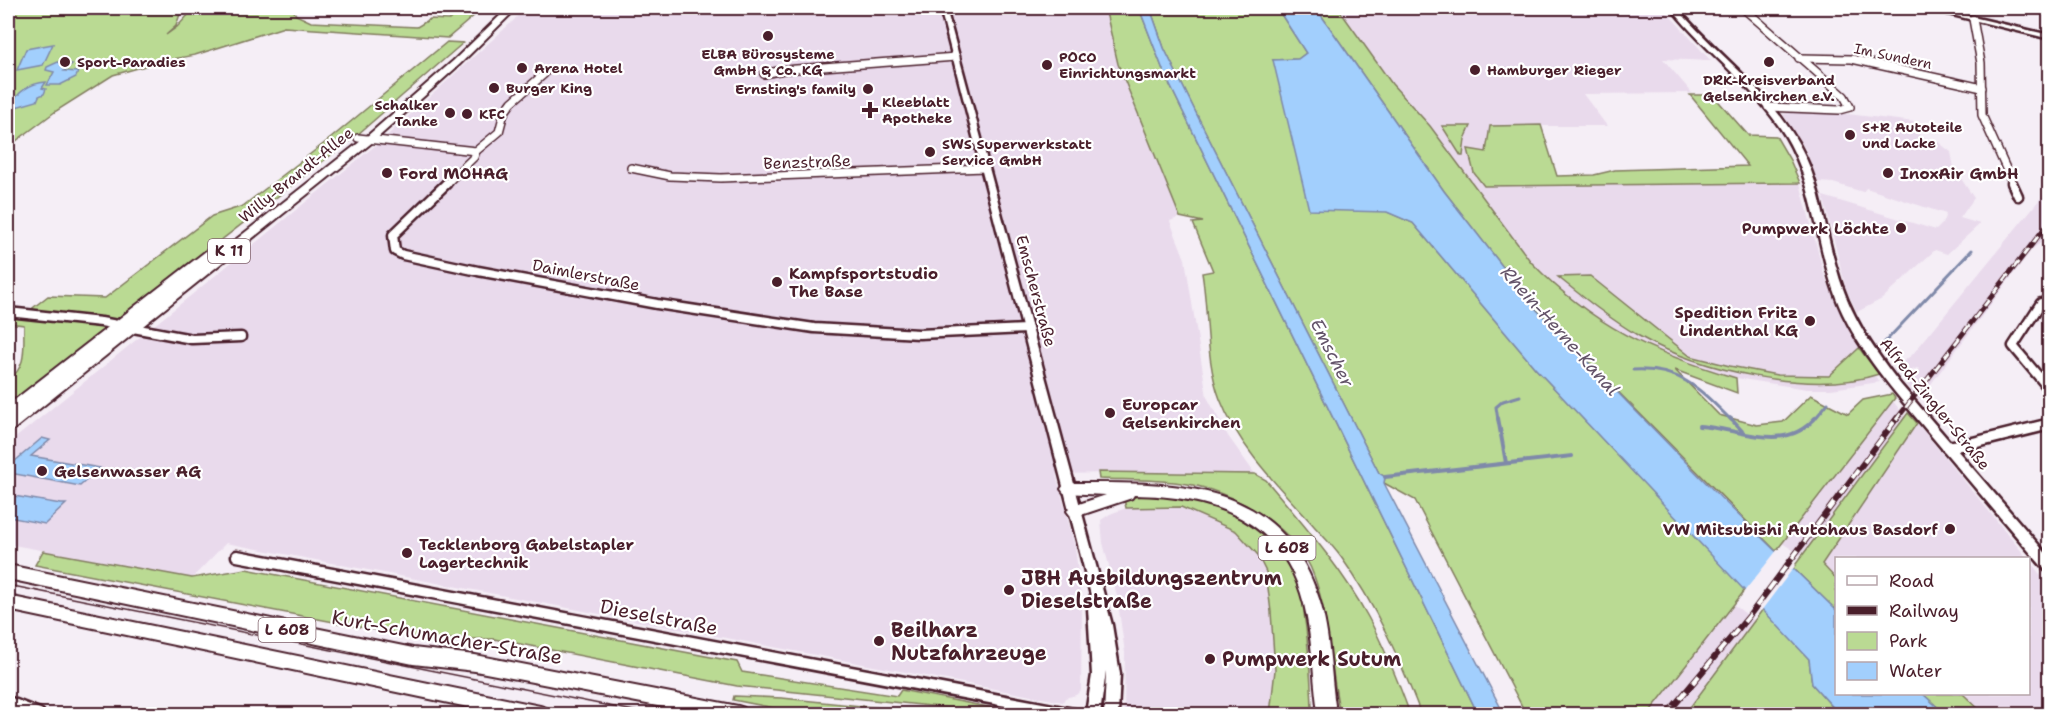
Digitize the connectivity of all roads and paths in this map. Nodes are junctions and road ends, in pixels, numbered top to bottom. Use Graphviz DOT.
graph roads {
  1 [pos="503,8"];
  2 [pos="513,8"];
  3 [pos="943,8"];
  4 [pos="1674,8"];
  5 [pos="1743,8"];
  6 [pos="1931,8"];
  7 [pos="1973,19"];
  8 [pos="2049,37"];
  9 [pos="956,57"];
  10 [pos="1799,58"];
  11 [pos="544,74"];
  12 [pos="764,74"];
  13 [pos="1982,88"];
  14 [pos="1767,107"];
  15 [pos="364,138"];
  16 [pos="476,151"];
  17 [pos="632,168"];
  18 [pos="985,168"];
  19 [pos="2018,196"];
  20 [pos="2049,302"];
  21 [pos="8,312"];
  22 [pos="126,326"];
  23 [pos="1027,329"];
  24 [pos="241,337"];
  25 [pos="2049,390"];
  26 [pos="8,412"];
  27 [pos="2049,424"];
  28 [pos="8,426"];
  29 [pos="1947,447"];
  30 [pos="1070,489"];
  31 [pos="1140,490"];
  32 [pos="1075,511"];
  33 [pos="237,556"];
  34 [pos="2049,567"];
  35 [pos="8,572"];
  36 [pos="1093,584"];
  37 [pos="8,603"];
  38 [pos="8,702"];
  39 [pos="1327,711"];
  40 [pos="39,714"];
  41 [pos="540,714"];
  42 [pos="738,714"];
  43 [pos="1074,714"];
  44 [pos="1093,714"];
  45 [pos="1111,714"];
  1 -- 15 [label="main road, Willy-Brandt-Allee / K 11"];
  2 -- 15 [label="main road, Willy-Brandt-Allee / K 11"];
  3 -- 9 [label="street, Emscherstraße"];
  4 -- 14 [label="street, Alfred-Zingler-Straße"];
  5 -- 10 [label="street"];
  6 -- 7 [label="street"];
  7 -- 8 [label="street"];
  7 -- 13 [label="street"];
  9 -- 12 [label="street"];
  9 -- 18 [label="street, Emscherstraße"];
  10 -- 13 [label="street, Im Sundern"];
  10 -- 14 [label="street"];
  11 -- 16 [label="street"];
  13 -- 19 [label="street"];
  14 -- 29 [label="street, Alfred-Zingler-Straße"];
  15 -- 16 [label="street"];
  15 -- 22 [label="main road, Willy-Brandt-Allee / K 11"];
  16 -- 23 [label="street, Daimlerstraße"];
  17 -- 18 [label="street, Benzstraße"];
  18 -- 23 [label="street, Emscherstraße"];
  20 -- 25 [label="street"];
  21 -- 22 [label="street"];
  22 -- 24 [label="street"];
  22 -- 26 [label="main road, Willy-Brandt-Allee / K 11"];
  22 -- 28 [label="main road, Willy-Brandt-Allee / K 11"];
  23 -- 30 [label="street, Emscherstraße"];
  27 -- 29 [label="street"];
  29 -- 34 [label="street, Alfred-Zingler-Straße"];
  30 -- 31 [label="main road, L 608"];
  30 -- 32 [label="street, Emscherstraße"];
  31 -- 32 [label="main road, L 608"];
  31 -- 39 [label="main road, L 608"];
  32 -- 36 [label="street, Emscherstraße"];
  33 -- 43 [label="street, Dieselstraße"];
  35 -- 42 [label="main road, Kurt-Schumacher-Straße / L 608"];
  36 -- 44 [label="street, Emscherstraße"];
  36 -- 45 [label="street, Emscherstraße"];
  37 -- 41 [label="main road, L 608"];
  38 -- 40 [label="street"];
}
